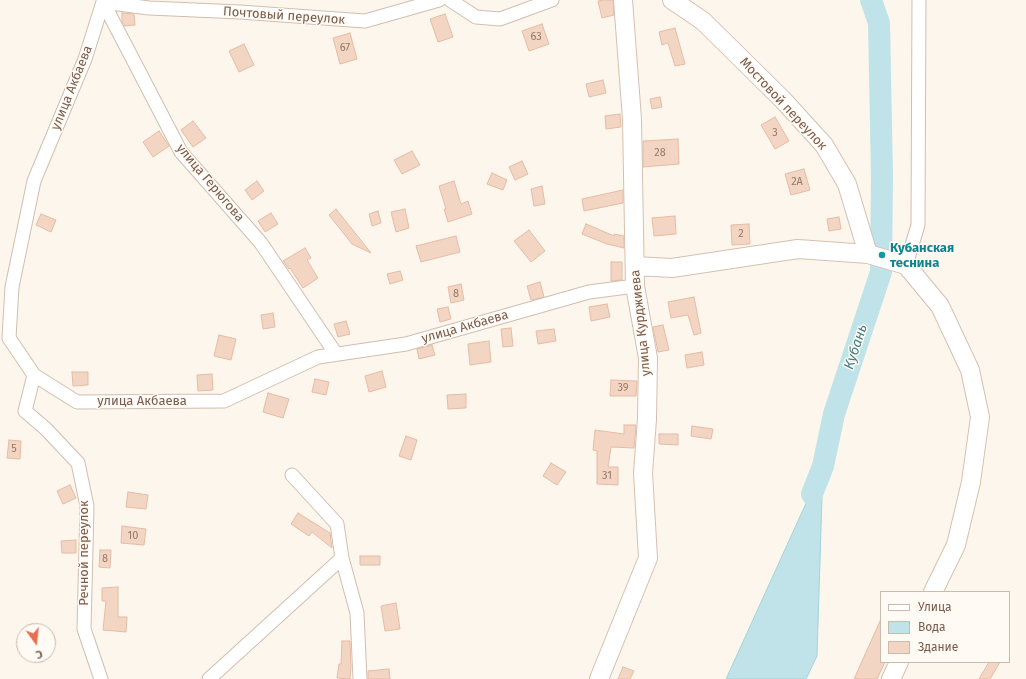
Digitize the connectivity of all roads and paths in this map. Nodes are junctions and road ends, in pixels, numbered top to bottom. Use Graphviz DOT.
graph roads {
  1 [pos="439,0"];
  2 [pos="450,0"];
  3 [pos="552,0"];
  4 [pos="672,0"];
  5 [pos="919,0"];
  6 [pos="102,1"];
  7 [pos="623,2"];
  8 [pos="868,254"];
  9 [pos="906,265"];
  10 [pos="635,266"];
  11 [pos="635,286"];
  12 [pos="5,338"];
  13 [pos="336,354"];
  14 [pos="34,375"];
  15 [pos="292,475"];
  16 [pos="342,558"];
  17 [pos="933,591"];
  18 [pos="898,663"];
  19 [pos="101,679"];
  20 [pos="209,679"];
  21 [pos="360,679"];
  22 [pos="599,679"];
  23 [pos="890,679"];
  1 -- 6 [label="street, Почтовый переулок"];
  2 -- 3 [label="street"];
  4 -- 8 [label="street, Мостовой переулок"];
  5 -- 9 [label="street"];
  6 -- 12 [label="street, улица Акбаева"];
  6 -- 13 [label="street, улица Герюгова"];
  7 -- 10 [label="street, улица Курджиева"];
  8 -- 9 [label="street"];
  8 -- 10 [label="street"];
  9 -- 17 [label="street"];
  10 -- 11 [label="street, улица Курджиева"];
  11 -- 13 [label="street, улица Акбаева"];
  11 -- 22 [label="street, улица Курджиева"];
  12 -- 14 [label="street, улица Акбаева"];
  13 -- 14 [label="street, улица Акбаева"];
  14 -- 19 [label="street, Речной переулок"];
  15 -- 16 [label="street"];
  16 -- 20 [label="street"];
  16 -- 21 [label="street"];
  18 -- 23 [label="street"];
}
